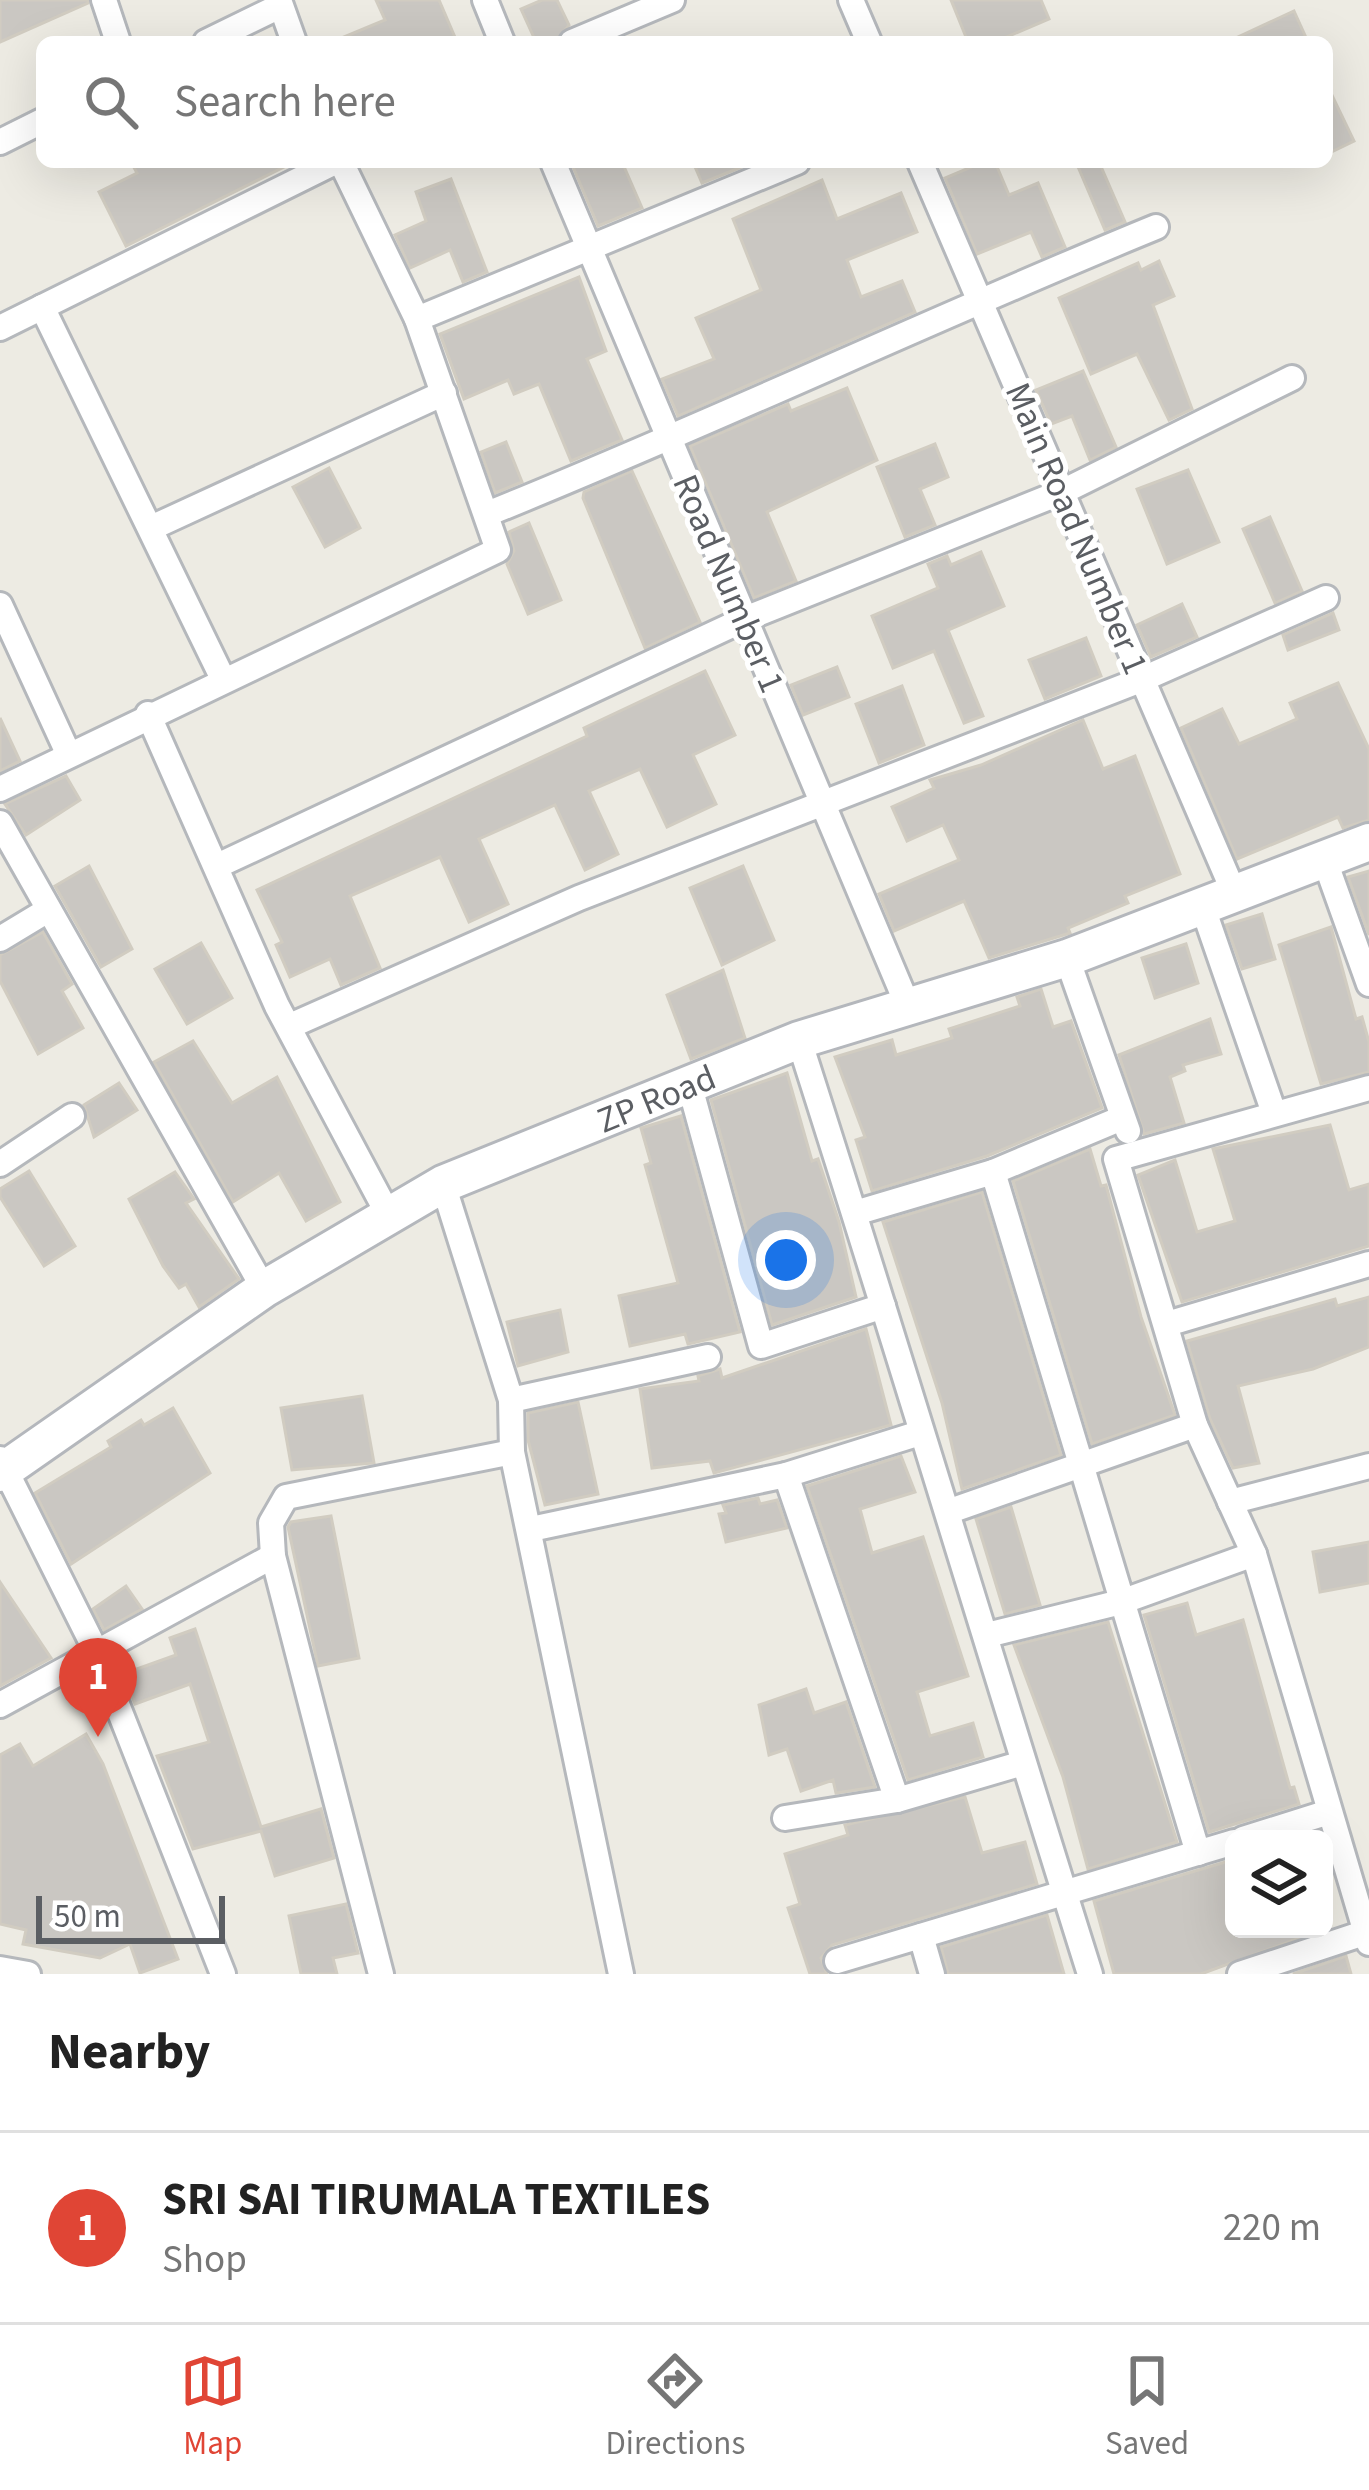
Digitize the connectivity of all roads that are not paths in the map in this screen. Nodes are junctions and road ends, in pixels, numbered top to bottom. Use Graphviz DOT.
graph roads {
  1 [pos="104,0"];
  2 [pos="484,0"];
  3 [pos="672,0"];
  4 [pos="851,0"];
  5 [pos="279,3"];
  6 [pos="116,36"];
  7 [pos="217,36"];
  8 [pos="292,36"];
  9 [pos="499,36"];
  10 [pos="586,36"];
  11 [pos="866,36"];
  12 [pos="36,124"];
  13 [pos="0,142"];
  14 [pos="326,168"];
  15 [pos="341,168"];
  16 [pos="556,168"];
  17 [pos="782,168"];
  18 [pos="923,168"];
  19 [pos="1156,227"];
  20 [pos="589,248"];
  21 [pos="980,299"];
  22 [pos="42,307"];
  23 [pos="417,319"];
  24 [pos="0,328"];
  25 [pos="1292,378"];
  26 [pos="444,393"];
  27 [pos="670,440"];
  28 [pos="1062,492"];
  29 [pos="488,514"];
  30 [pos="152,528"];
  31 [pos="1326,598"];
  32 [pos="0,605"];
  33 [pos="745,619"];
  34 [pos="1143,679"];
  35 [pos="223,680"];
  36 [pos="148,714"];
  37 [pos="68,753"];
  38 [pos="0,789"];
  39 [pos="823,805"];
  40 [pos="0,823"];
  41 [pos="1369,842"];
  42 [pos="1325,861"];
  43 [pos="218,866"];
  44 [pos="1219,900"];
  45 [pos="48,910"];
  46 [pos="0,938"];
  47 [pos="1066,958"];
  48 [pos="1369,984"];
  49 [pos="907,1004"];
  50 [pos="290,1026"];
  51 [pos="799,1040"];
  52 [pos="689,1082"];
  53 [pos="1369,1088"];
  54 [pos="1274,1113"];
  55 [pos="72,1116"];
  56 [pos="1122,1118"];
  57 [pos="1138,1153"];
  58 [pos="0,1164"];
  59 [pos="993,1172"];
  60 [pos="443,1184"];
  61 [pos="855,1213"];
  62 [pos="388,1214"];
  63 [pos="1369,1264"];
  64 [pos="264,1289"];
  65 [pos="884,1306"];
  66 [pos="1167,1324"];
  67 [pos="708,1357"];
  68 [pos="511,1400"];
  69 [pos="1196,1425"];
  70 [pos="920,1433"];
  71 [pos="512,1452"];
  72 [pos="1080,1463"];
  73 [pos="1369,1466"];
  74 [pos="2,1467"];
  75 [pos="787,1475"];
  76 [pos="1230,1502"];
  77 [pos="950,1510"];
  78 [pos="531,1529"];
  79 [pos="1254,1554"];
  80 [pos="273,1556"];
  81 [pos="1121,1602"];
  82 [pos="987,1635"];
  83 [pos="96,1651"];
  84 [pos="0,1706"];
  85 [pos="1023,1762"];
  86 [pos="897,1800"];
  87 [pos="1329,1812"];
  88 [pos="785,1818"];
  89 [pos="1272,1830"];
  90 [pos="1225,1845"];
  91 [pos="1198,1853"];
  92 [pos="1064,1892"];
  93 [pos="921,1936"];
  94 [pos="1368,1938"];
  95 [pos="837,1961"];
  96 [pos="0,1969"];
  97 [pos="28,1974"];
  98 [pos="223,1974"];
  99 [pos="381,1974"];
  100 [pos="621,1974"];
  101 [pos="932,1974"];
  102 [pos="1090,1974"];
  103 [pos="1240,1974"];
  1 -- 6 [label="street"];
  2 -- 9 [label="street"];
  3 -- 10 [label="street"];
  4 -- 11 [label="street"];
  5 -- 7 [label="street"];
  5 -- 8 [label="street"];
  12 -- 13 [label="street"];
  14 -- 22 [label="street"];
  15 -- 23 [label="street"];
  16 -- 20 [label="street, Road Number 1"];
  17 -- 20 [label="street"];
  18 -- 21 [label="street, Main Road Number 1"];
  19 -- 21 [label="street"];
  20 -- 23 [label="street"];
  20 -- 27 [label="street, Road Number 1"];
  21 -- 27 [label="street"];
  21 -- 28 [label="street, Main Road Number 1"];
  22 -- 24 [label="street"];
  22 -- 30 [label="street"];
  23 -- 26 [label="street"];
  25 -- 28 [label="street"];
  26 -- 29 [label="street"];
  26 -- 30 [label="street"];
  27 -- 29 [label="street"];
  27 -- 33 [label="street, Road Number 1"];
  28 -- 33 [label="street"];
  28 -- 34 [label="street, Main Road Number 1"];
  29 -- 35 [label="street"];
  30 -- 35 [label="street"];
  31 -- 34 [label="street"];
  32 -- 37 [label="street"];
  33 -- 39 [label="street, Road Number 1"];
  33 -- 43 [label="street"];
  34 -- 39 [label="street"];
  34 -- 44 [label="street, Main Road Number 1"];
  35 -- 36 [label="street"];
  36 -- 37 [label="street"];
  36 -- 43 [label="street"];
  37 -- 38 [label="street"];
  39 -- 49 [label="street, Road Number 1"];
  39 -- 50 [label="street"];
  40 -- 45 [label="street"];
  41 -- 42 [label="street, ZP Road"];
  42 -- 44 [label="street, ZP Road"];
  42 -- 48 [label="street"];
  43 -- 50 [label="street"];
  44 -- 47 [label="street, ZP Road"];
  44 -- 54 [label="street, Main Road Number 1"];
  45 -- 46 [label="street"];
  45 -- 64 [label="street"];
  47 -- 49 [label="street, ZP Road"];
  47 -- 56 [label="street"];
  49 -- 51 [label="street, ZP Road"];
  50 -- 62 [label="street"];
  51 -- 52 [label="street, ZP Road"];
  51 -- 61 [label="street"];
  52 -- 60 [label="street, ZP Road"];
  52 -- 65 [label="street"];
  53 -- 54 [label="street"];
  54 -- 57 [label="street"];
  55 -- 58 [label="street"];
  56 -- 57 [label="street"];
  56 -- 59 [label="street"];
  57 -- 66 [label="street"];
  59 -- 61 [label="street"];
  59 -- 72 [label="street"];
  60 -- 62 [label="street, ZP Road"];
  60 -- 68 [label="street"];
  61 -- 65 [label="street"];
  62 -- 64 [label="street, ZP Road"];
  63 -- 66 [label="street"];
  64 -- 74 [label="street, ZP Road"];
  65 -- 70 [label="street"];
  66 -- 69 [label="street"];
  67 -- 68 [label="street"];
  68 -- 71 [label="street"];
  69 -- 72 [label="street"];
  69 -- 76 [label="street"];
  70 -- 75 [label="street"];
  70 -- 77 [label="street"];
  71 -- 78 [label="street"];
  71 -- 80 [label="street"];
  72 -- 77 [label="street"];
  72 -- 81 [label="street"];
  73 -- 76 [label="street"];
  74 -- 83 [label="street"];
  75 -- 78 [label="street"];
  75 -- 86 [label="street"];
  76 -- 79 [label="street"];
  77 -- 82 [label="street"];
  78 -- 100 [label="street"];
  79 -- 81 [label="street"];
  79 -- 87 [label="street"];
  80 -- 83 [label="street"];
  80 -- 99 [label="street"];
  81 -- 82 [label="street"];
  81 -- 91 [label="street"];
  82 -- 85 [label="street"];
  83 -- 84 [label="street"];
  83 -- 98 [label="street"];
  85 -- 86 [label="street"];
  85 -- 92 [label="street"];
  86 -- 88 [label="street"];
  87 -- 89 [label="street"];
  87 -- 94 [label="street"];
  90 -- 91 [label="street"];
  91 -- 92 [label="street"];
  92 -- 93 [label="street"];
  92 -- 102 [label="street"];
  93 -- 95 [label="street"];
  93 -- 101 [label="street"];
  94 -- 103 [label="street"];
  96 -- 97 [label="street"];
}
